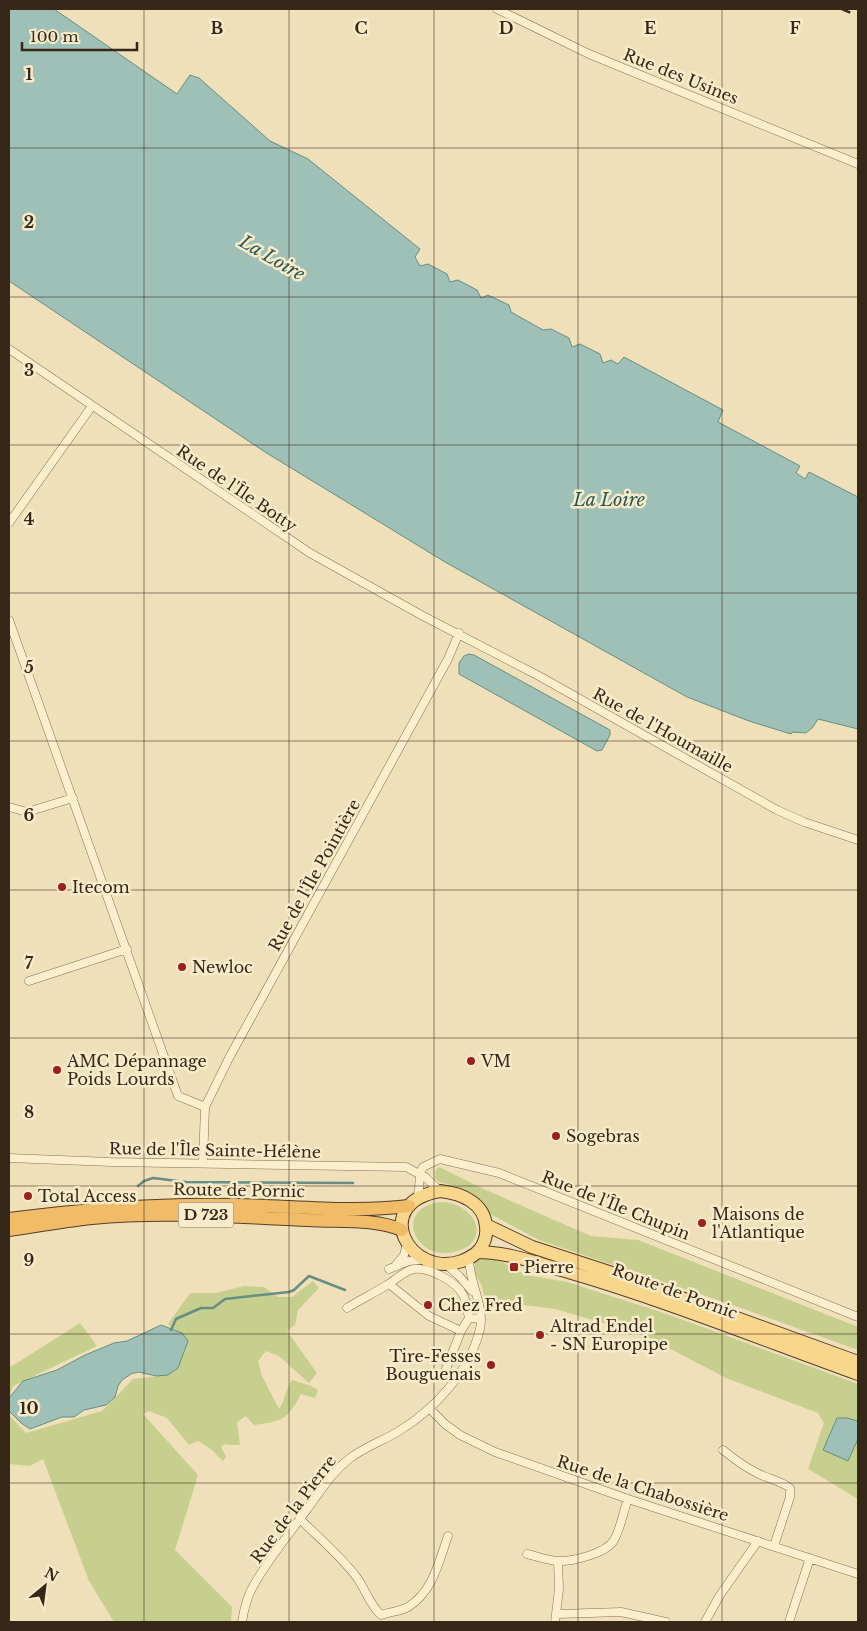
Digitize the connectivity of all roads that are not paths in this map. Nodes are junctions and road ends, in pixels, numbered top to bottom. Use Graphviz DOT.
graph roads {
  1 [pos="497,9"];
  2 [pos="858,164"];
  3 [pos="9,349"];
  4 [pos="92,406"];
  5 [pos="9,523"];
  6 [pos="9,620"];
  7 [pos="459,633"];
  8 [pos="73,798"];
  9 [pos="9,807"];
  10 [pos="858,840"];
  11 [pos="127,949"];
  12 [pos="29,981"];
  13 [pos="205,1107"];
  14 [pos="9,1158"];
  15 [pos="203,1162"];
  16 [pos="420,1173"];
  17 [pos="440,1191"];
  18 [pos="413,1202"];
  19 [pos="9,1219"];
  20 [pos="486,1225"];
  21 [pos="9,1230"];
  22 [pos="402,1230"];
  23 [pos="407,1244"];
  24 [pos="473,1255"];
  25 [pos="426,1259"];
  26 [pos="446,1264"];
  27 [pos="390,1284"];
  28 [pos="476,1297"];
  29 [pos="347,1308"];
  30 [pos="858,1317"];
  31 [pos="469,1318"];
  32 [pos="481,1319"];
  33 [pos="461,1331"];
  34 [pos="858,1362"];
  35 [pos="444,1374"];
  36 [pos="858,1374"];
  37 [pos="430,1409"];
  38 [pos="723,1450"];
  39 [pos="628,1499"];
  40 [pos="300,1519"];
  41 [pos="448,1536"];
  42 [pos="758,1541"];
  43 [pos="774,1546"];
  44 [pos="526,1554"];
  45 [pos="810,1558"];
  46 [pos="558,1561"];
  47 [pos="858,1574"];
  48 [pos="558,1614"];
  49 [pos="661,1621"];
  50 [pos="242,1622"];
  51 [pos="555,1622"];
  52 [pos="706,1622"];
  53 [pos="789,1622"];
  1 -- 2 [label="street, Rue des Usines"];
  3 -- 4 [label="street, Rue de l'Île Botty"];
  4 -- 5 [label="street"];
  4 -- 7 [label="street, Rue de l'Île Botty"];
  6 -- 8 [label="street"];
  7 -- 10 [label="street, Rue de l'Houmaille"];
  7 -- 13 [label="street, Rue de l'Île Pointière"];
  8 -- 9 [label="street"];
  8 -- 11 [label="street"];
  11 -- 12 [label="street"];
  11 -- 13 [label="street"];
  13 -- 15 [label="street, Rue de l'Île Pointière"];
  14 -- 15 [label="street, Rue de l'Île Sainte-Hélène"];
  15 -- 16 [label="street, Rue de l'Île Sainte-Hélène"];
  16 -- 17 [label="street"];
  16 -- 18 [label="street"];
  16 -- 30 [label="street, Rue de l'Île Chupin"];
  17 -- 18 [label="main road"];
  17 -- 20 [label="main road"];
  18 -- 19 [label="highway, Route de Pornic / D 723"];
  18 -- 22 [label="main road"];
  20 -- 24 [label="main road"];
  20 -- 34 [label="main road, Route de Pornic"];
  21 -- 22 [label="highway, Route de Pornic / D 723"];
  22 -- 23 [label="main road"];
  23 -- 25 [label="main road"];
  23 -- 25 [label="street"];
  24 -- 26 [label="main road"];
  24 -- 28 [label="street, Rue de la Pierre"];
  24 -- 36 [label="main road, Route de Pornic"];
  25 -- 26 [label="main road"];
  26 -- 28 [label="street, Rue de la Pierre"];
  27 -- 29 [label="street"];
  27 -- 31 [label="street"];
  27 -- 33 [label="street"];
  28 -- 32 [label="street, Rue de la Pierre"];
  31 -- 32 [label="street"];
  31 -- 33 [label="street"];
  32 -- 37 [label="street, Rue de la Pierre"];
  33 -- 35 [label="street"];
  37 -- 39 [label="street, Rue de la Chabossière"];
  37 -- 40 [label="street, Rue de la Pierre"];
  38 -- 43 [label="street"];
  39 -- 42 [label="street, Rue de la Chabossière"];
  39 -- 46 [label="street"];
  40 -- 41 [label="street"];
  40 -- 50 [label="street, Rue de la Pierre"];
  42 -- 43 [label="street, Rue de la Chabossière"];
  42 -- 52 [label="street"];
  43 -- 45 [label="street, Rue de la Chabossière"];
  44 -- 46 [label="street"];
  45 -- 47 [label="street, Rue de la Chabossière"];
  45 -- 53 [label="street"];
  46 -- 48 [label="street"];
  48 -- 49 [label="street"];
  48 -- 51 [label="street"];
}
